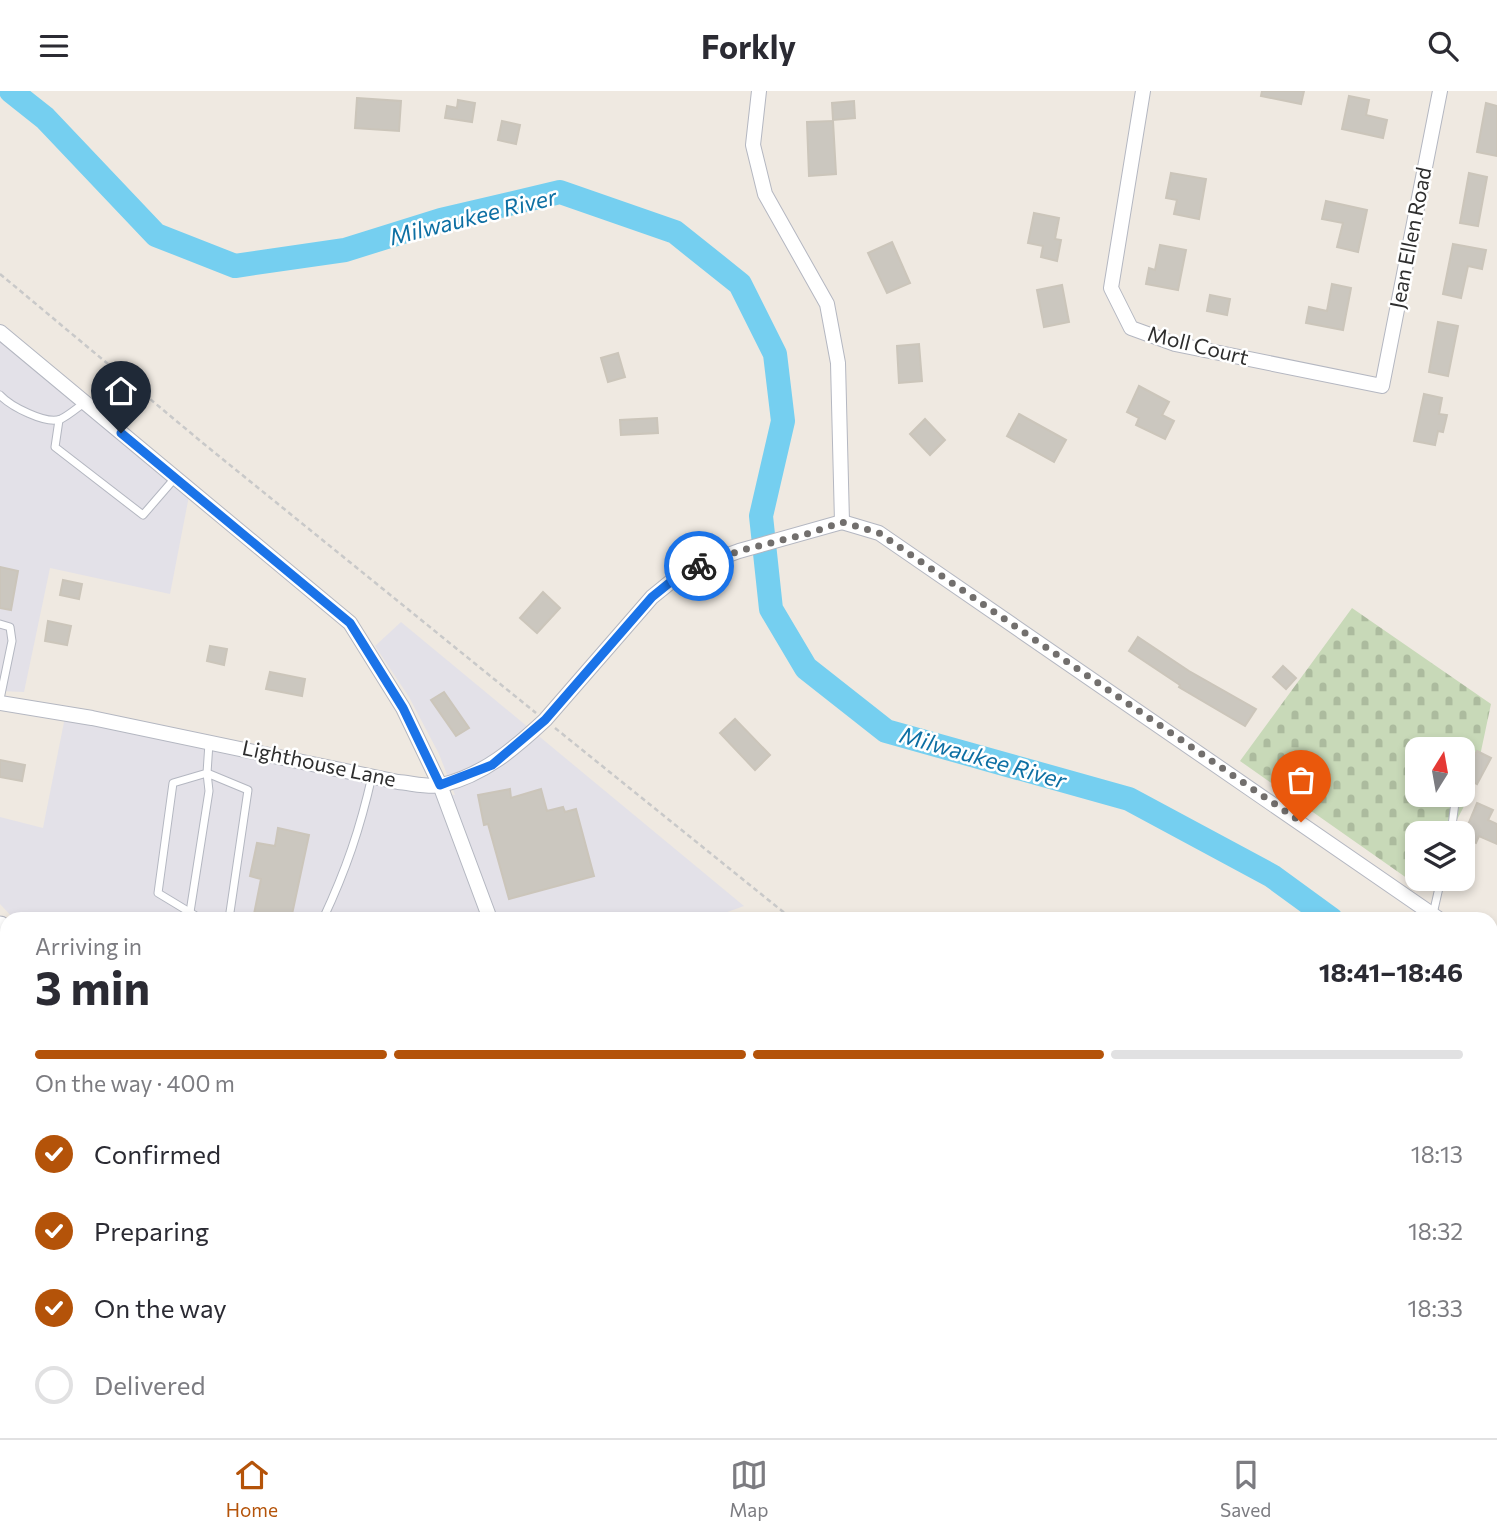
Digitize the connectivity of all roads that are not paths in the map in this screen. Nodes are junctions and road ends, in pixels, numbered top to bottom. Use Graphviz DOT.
graph roads {
  1 [pos="759,91"];
  2 [pos="1143,91"];
  3 [pos="1440,91"];
  4 [pos="3,339"];
  5 [pos="1382,386"];
  6 [pos="0,395"];
  7 [pos="85,403"];
  8 [pos="59,420"];
  9 [pos="175,478"];
  10 [pos="842,522"];
  11 [pos="0,624"];
  12 [pos="0,701"];
  13 [pos="209,742"];
  14 [pos="207,773"];
  15 [pos="372,776"];
  16 [pos="440,785"];
  17 [pos="1439,891"];
  18 [pos="190,912"];
  19 [pos="230,912"];
  20 [pos="326,912"];
  21 [pos="487,912"];
  22 [pos="1430,912"];
  23 [pos="1437,912"];
  1 -- 10 [label="street"];
  2 -- 5 [label="street, Moll Court"];
  3 -- 5 [label="street, Jean Ellen Road"];
  4 -- 7 [label="street"];
  6 -- 8 [label="lane"];
  7 -- 8 [label="lane"];
  7 -- 9 [label="street"];
  8 -- 9 [label="lane"];
  9 -- 16 [label="street"];
  10 -- 16 [label="street, Lighthouse Lane"];
  10 -- 22 [label="street"];
  11 -- 12 [label="lane"];
  12 -- 13 [label="street, Lighthouse Lane"];
  13 -- 14 [label="lane"];
  13 -- 15 [label="street, Lighthouse Lane"];
  14 -- 18 [label="lane"];
  14 -- 18 [label="lane"];
  14 -- 19 [label="lane"];
  15 -- 16 [label="street, Lighthouse Lane"];
  15 -- 20 [label="lane"];
  16 -- 21 [label="street"];
  17 -- 23 [label="lane"];
}
